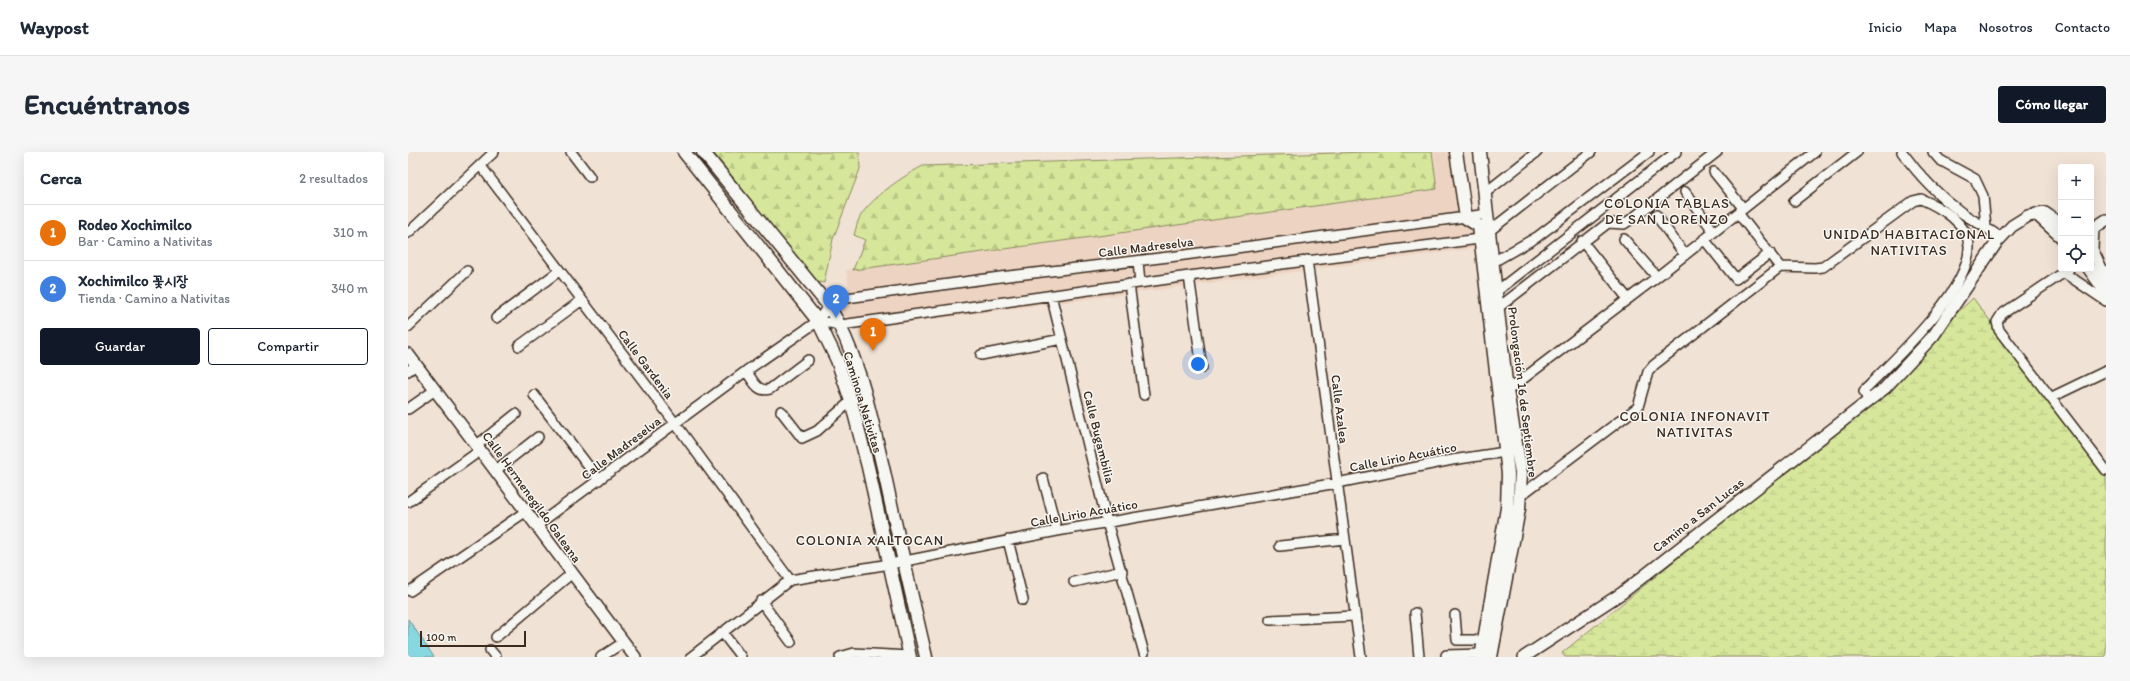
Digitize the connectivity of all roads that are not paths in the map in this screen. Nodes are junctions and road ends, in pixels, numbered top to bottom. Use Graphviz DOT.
graph roads {
  1 [pos="494,152"];
  2 [pos="571,152"];
  3 [pos="684,152"];
  4 [pos="703,152"];
  5 [pos="1456,152"];
  6 [pos="1480,152"];
  7 [pos="1538,152"];
  8 [pos="1591,152"];
  9 [pos="1649,152"];
  10 [pos="1676,152"];
  11 [pos="1717,152"];
  12 [pos="1815,152"];
  13 [pos="1857,152"];
  14 [pos="1902,152"];
  15 [pos="1933,152"];
  16 [pos="480,165"];
  17 [pos="1714,172"];
  18 [pos="590,178"];
  19 [pos="1685,192"];
  20 [pos="1485,193"];
  21 [pos="1794,201"];
  22 [pos="1741,210"];
  23 [pos="1488,214"];
  24 [pos="2036,214"];
  25 [pos="1656,215"];
  26 [pos="1466,218"];
  27 [pos="2106,220"];
  28 [pos="2058,222"];
  29 [pos="1986,227"];
  30 [pos="2094,228"];
  31 [pos="1489,231"];
  32 [pos="1714,232"];
  33 [pos="408,233"];
  34 [pos="2058,233"];
  35 [pos="2093,236"];
  36 [pos="2001,238"];
  37 [pos="1479,239"];
  38 [pos="1624,239"];
  39 [pos="1704,239"];
  40 [pos="1582,241"];
  41 [pos="1770,253"];
  42 [pos="2095,254"];
  43 [pos="1684,255"];
  44 [pos="1307,260"];
  45 [pos="1138,261"];
  46 [pos="1493,262"];
  47 [pos="1780,267"];
  48 [pos="467,271"];
  49 [pos="560,271"];
  50 [pos="2063,272"];
  51 [pos="2069,272"];
  52 [pos="2091,272"];
  53 [pos="1189,276"];
  54 [pos="1657,277"];
  55 [pos="2106,279"];
  56 [pos="1140,283"];
  57 [pos="1129,284"];
  58 [pos="1497,291"];
  59 [pos="2106,293"];
  60 [pos="1051,295"];
  61 [pos="1628,299"];
  62 [pos="582,300"];
  63 [pos="2106,301"];
  64 [pos="828,305"];
  65 [pos="1499,307"];
  66 [pos="496,318"];
  67 [pos="818,321"];
  68 [pos="841,325"];
  69 [pos="408,327"];
  70 [pos="1062,339"];
  71 [pos="520,346"];
  72 [pos="408,354"];
  73 [pos="981,355"];
  74 [pos="808,360"];
  75 [pos="412,368"];
  76 [pos="1202,368"];
  77 [pos="746,371"];
  78 [pos="2106,371"];
  79 [pos="436,390"];
  80 [pos="1508,391"];
  81 [pos="534,395"];
  82 [pos="1144,395"];
  83 [pos="2052,397"];
  84 [pos="1868,400"];
  85 [pos="851,401"];
  86 [pos="408,409"];
  87 [pos="781,411"];
  88 [pos="516,414"];
  89 [pos="675,423"];
  90 [pos="538,437"];
  91 [pos="479,448"];
  92 [pos="1512,451"];
  93 [pos="496,470"];
  94 [pos="2106,470"];
  95 [pos="1043,478"];
  96 [pos="599,480"];
  97 [pos="1337,483"];
  98 [pos="1520,496"];
  99 [pos="408,502"];
  100 [pos="525,512"];
  101 [pos="1107,522"];
  102 [pos="536,526"];
  103 [pos="1056,530"];
  104 [pos="1345,539"];
  105 [pos="1008,540"];
  106 [pos="1280,546"];
  107 [pos="904,560"];
  108 [pos="890,564"];
  109 [pos="1122,571"];
  110 [pos="571,574"];
  111 [pos="790,580"];
  112 [pos="1074,582"];
  113 [pos="410,592"];
  114 [pos="1023,600"];
  115 [pos="761,601"];
  116 [pos="1415,613"];
  117 [pos="1455,615"];
  118 [pos="1355,616"];
  119 [pos="1270,620"];
  120 [pos="722,632"];
  121 [pos="496,637"];
  122 [pos="1483,640"];
  123 [pos="624,642"];
  124 [pos="791,642"];
  125 [pos="1446,655"];
  126 [pos="910,656"];
  127 [pos="1146,656"];
  128 [pos="1484,656"];
  129 [pos="601,657"];
  130 [pos="635,657"];
  131 [pos="692,657"];
  132 [pos="741,657"];
  133 [pos="840,657"];
  134 [pos="926,657"];
  135 [pos="1361,657"];
  136 [pos="1419,657"];
  137 [pos="1524,657"];
  1 -- 16 [label="street"];
  2 -- 18 [label="street"];
  3 -- 67 [label="main road, Camino a Nativitas"];
  4 -- 64 [label="main road, Camino a Nativitas"];
  5 -- 26 [label="main road"];
  6 -- 20 [label="main road, Prolongación 16 de Septiembre"];
  7 -- 20 [label="street"];
  8 -- 31 [label="street"];
  9 -- 46 [label="street"];
  10 -- 58 [label="street"];
  11 -- 40 [label="street"];
  12 -- 22 [label="street"];
  13 -- 21 [label="street"];
  14 -- 29 [label="street"];
  15 -- 29 [label="street"];
  16 -- 33 [label="street"];
  16 -- 49 [label="street, Calle Gardenia"];
  17 -- 22 [label="street"];
  19 -- 32 [label="street"];
  20 -- 23 [label="main road, Prolongación 16 de Septiembre"];
  22 -- 32 [label="street"];
  22 -- 41 [label="street"];
  23 -- 26 [label="street, Calle Madreselva"];
  23 -- 31 [label="main road, Prolongación 16 de Septiembre"];
  24 -- 28 [label="street"];
  24 -- 34 [label="street"];
  24 -- 36 [label="street, Camino a San Lucas"];
  25 -- 43 [label="street"];
  26 -- 37 [label="main road, Prolongación 16 de Septiembre"];
  26 -- 45 [label="street, Calle Madreselva"];
  27 -- 30 [label="street"];
  29 -- 36 [label="street"];
  31 -- 37 [label="street"];
  31 -- 46 [label="main road, Prolongación 16 de Septiembre"];
  32 -- 39 [label="street"];
  35 -- 42 [label="street"];
  36 -- 84 [label="street, Camino a San Lucas"];
  37 -- 44 [label="street"];
  37 -- 92 [label="main road, Prolongación 16 de Septiembre"];
  38 -- 54 [label="street"];
  39 -- 41 [label="street"];
  39 -- 43 [label="street"];
  40 -- 61 [label="street"];
  40 -- 65 [label="street"];
  41 -- 47 [label="street"];
  42 -- 55 [label="street"];
  43 -- 54 [label="street"];
  44 -- 53 [label="street"];
  44 -- 97 [label="street, Calle Azalea"];
  45 -- 56 [label="street"];
  45 -- 64 [label="street, Calle Madreselva"];
  46 -- 58 [label="main road, Prolongación 16 de Septiembre"];
  47 -- 84 [label="street"];
  47 -- 98 [label="street"];
  48 -- 69 [label="street"];
  49 -- 62 [label="street, Calle Gardenia"];
  49 -- 66 [label="street"];
  50 -- 83 [label="street"];
  51 -- 63 [label="street"];
  52 -- 59 [label="street"];
  53 -- 56 [label="street"];
  53 -- 76 [label="street"];
  54 -- 61 [label="street"];
  56 -- 57 [label="street"];
  57 -- 60 [label="street"];
  57 -- 82 [label="street"];
  58 -- 65 [label="main road, Prolongación 16 de Septiembre"];
  60 -- 68 [label="street"];
  60 -- 70 [label="street, Calle Bugambilia"];
  61 -- 80 [label="street"];
  62 -- 71 [label="street"];
  62 -- 89 [label="street, Calle Gardenia"];
  64 -- 67 [label="street, Calle Madreselva"];
  64 -- 68 [label="main road, Camino a Nativitas"];
  65 -- 80 [label="main road, Prolongación 16 de Septiembre"];
  67 -- 68 [label="street"];
  67 -- 77 [label="street, Calle Madreselva"];
  67 -- 85 [label="main road, Camino a Nativitas"];
  68 -- 107 [label="main road, Camino a Nativitas"];
  70 -- 73 [label="street"];
  70 -- 101 [label="street, Calle Bugambilia"];
  72 -- 75 [label="street, Calle Hermenegildo Galeana"];
  74 -- 77 [label="street"];
  75 -- 79 [label="street, Calle Hermenegildo Galeana"];
  77 -- 89 [label="street, Calle Madreselva"];
  78 -- 83 [label="street"];
  79 -- 86 [label="street"];
  79 -- 91 [label="street, Calle Hermenegildo Galeana"];
  80 -- 92 [label="main road, Prolongación 16 de Septiembre"];
  81 -- 96 [label="street"];
  83 -- 94 [label="street"];
  84 -- 137 [label="street, Camino a San Lucas"];
  85 -- 87 [label="street"];
  85 -- 108 [label="main road, Camino a Nativitas"];
  88 -- 91 [label="street"];
  89 -- 96 [label="street, Calle Madreselva"];
  89 -- 111 [label="street, Calle Gardenia"];
  90 -- 93 [label="street"];
  91 -- 93 [label="street, Calle Hermenegildo Galeana"];
  91 -- 99 [label="street"];
  92 -- 97 [label="street, Calle Lirio Acuático"];
  92 -- 98 [label="main road, Prolongación 16 de Septiembre"];
  92 -- 122 [label="main road, Prolongación 16 de Septiembre"];
  93 -- 100 [label="street, Calle Hermenegildo Galeana"];
  95 -- 103 [label="street"];
  96 -- 102 [label="street, Calle Madreselva"];
  97 -- 101 [label="street, Calle Lirio Acuático"];
  97 -- 104 [label="street, Calle Azalea"];
  98 -- 128 [label="main road, Prolongación 16 de Septiembre"];
  100 -- 102 [label="street, Calle Hermenegildo Galeana"];
  100 -- 113 [label="street"];
  101 -- 103 [label="street, Calle Lirio Acuático"];
  101 -- 109 [label="street, Calle Bugambilia"];
  102 -- 110 [label="street, Calle Hermenegildo Galeana"];
  103 -- 105 [label="street, Calle Lirio Acuático"];
  104 -- 106 [label="street"];
  104 -- 118 [label="street, Calle Azalea"];
  105 -- 107 [label="street, Calle Lirio Acuático"];
  105 -- 114 [label="street"];
  107 -- 108 [label="street, Calle Lirio Acuático"];
  107 -- 134 [label="main road, Camino a Nativitas"];
  108 -- 111 [label="street, Calle Lirio Acuático"];
  108 -- 126 [label="main road, Camino a Nativitas"];
  109 -- 112 [label="street"];
  109 -- 127 [label="street, Calle Bugambilia"];
  110 -- 121 [label="street"];
  110 -- 123 [label="street, Calle Hermenegildo Galeana"];
  111 -- 115 [label="street, Calle Lirio Acuático"];
  115 -- 120 [label="street, Calle Lirio Acuático"];
  115 -- 124 [label="street"];
  116 -- 136 [label="street"];
  117 -- 122 [label="street"];
  118 -- 119 [label="street"];
  118 -- 135 [label="street, Calle Azalea"];
  120 -- 131 [label="street, Calle Lirio Acuático"];
  120 -- 132 [label="street"];
  122 -- 128 [label="main road, Prolongación 16 de Septiembre"];
  123 -- 129 [label="street"];
  123 -- 130 [label="street, Calle Hermenegildo Galeana"];
  125 -- 128 [label="street"];
  126 -- 133 [label="street"];
}
